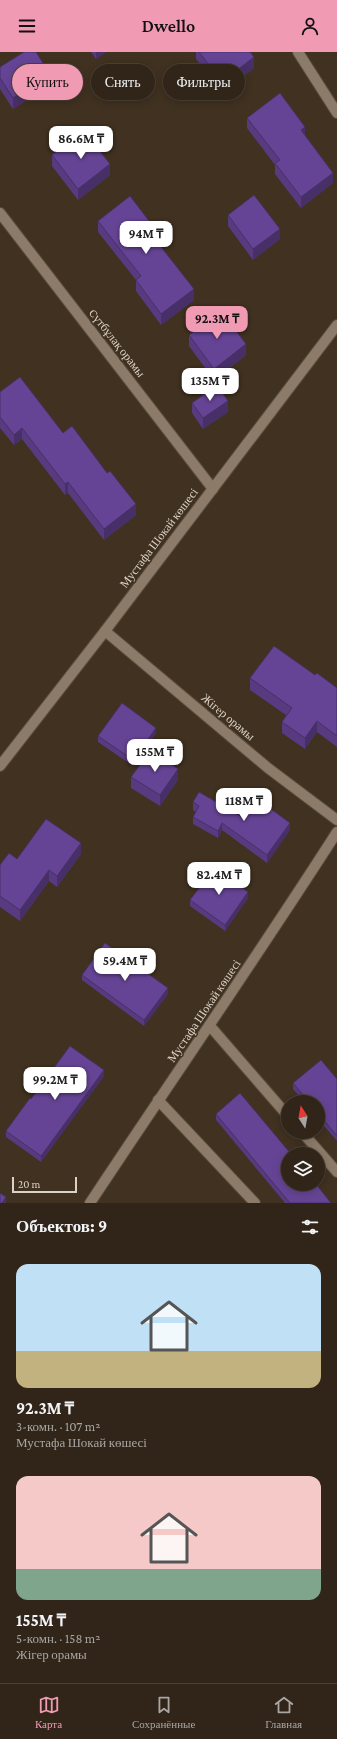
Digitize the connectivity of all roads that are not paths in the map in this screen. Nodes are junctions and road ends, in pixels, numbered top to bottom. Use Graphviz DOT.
graph roads {
  1 [pos="298,52"];
  2 [pos="337,113"];
  3 [pos="0,213"];
  4 [pos="337,325"];
  5 [pos="213,489"];
  6 [pos="105,631"];
  7 [pos="0,766"];
  8 [pos="337,820"];
  9 [pos="337,832"];
  10 [pos="210,1026"];
  11 [pos="158,1100"];
  12 [pos="281,1108"];
  13 [pos="308,1139"];
  14 [pos="337,1172"];
  15 [pos="90,1203"];
  16 [pos="255,1203"];
  1 -- 2 [label="street"];
  3 -- 5 [label="street, Cүтбұлақ орамы"];
  4 -- 5 [label="street, Мустафа Шокай көшесі"];
  5 -- 6 [label="street, Мустафа Шокай көшесі"];
  6 -- 7 [label="street, Мустафа Шокай көшесі"];
  6 -- 8 [label="street, Жігер орамы"];
  9 -- 10 [label="street, Мустафа Шокай көшесі"];
  10 -- 11 [label="street, Мустафа Шокай көшесі"];
  10 -- 12 [label="street"];
  11 -- 15 [label="street, Мустафа Шокай көшесі"];
  11 -- 16 [label="street"];
  13 -- 14 [label="street"];
}
